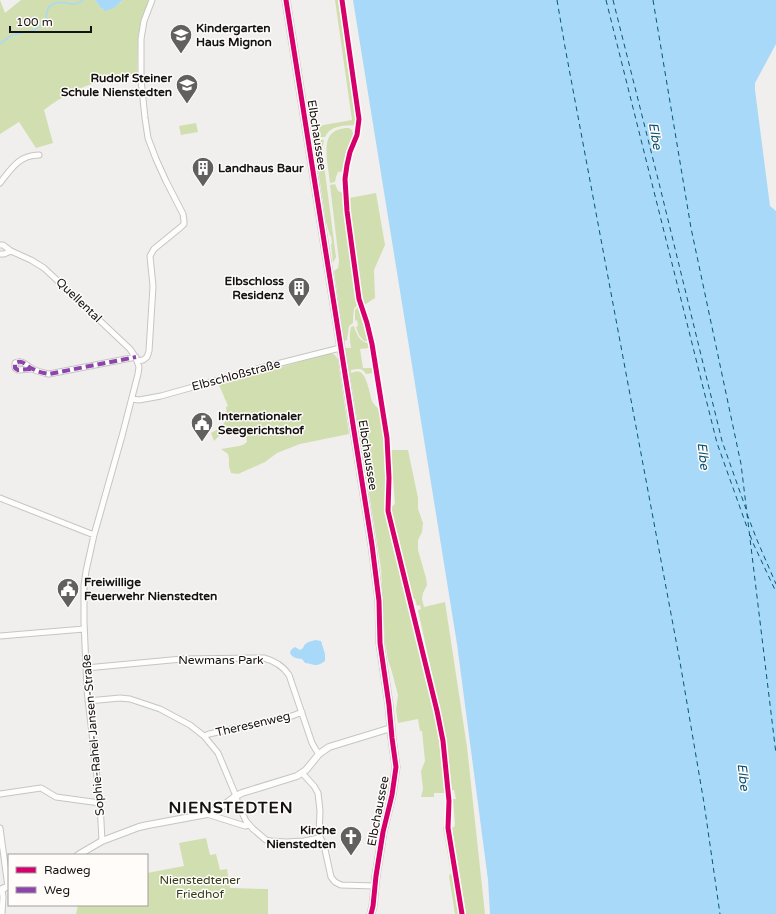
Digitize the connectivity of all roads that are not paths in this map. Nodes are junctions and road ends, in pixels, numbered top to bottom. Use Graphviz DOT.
graph roads {
  1 [pos="152,0"];
  2 [pos="286,0"];
  3 [pos="39,155"];
  4 [pos="0,183"];
  5 [pos="0,245"];
  6 [pos="11,251"];
  7 [pos="0,254"];
  8 [pos="340,348"];
  9 [pos="137,359"];
  10 [pos="32,369"];
  11 [pos="132,399"];
  12 [pos="0,498"];
  13 [pos="94,535"];
  14 [pos="84,629"];
  15 [pos="0,636"];
  16 [pos="86,668"];
  17 [pos="88,701"];
  18 [pos="302,712"];
  19 [pos="391,728"];
  20 [pos="204,736"];
  21 [pos="319,754"];
  22 [pos="302,773"];
  23 [pos="0,794"];
  24 [pos="236,796"];
  25 [pos="100,804"];
  26 [pos="207,814"];
  27 [pos="249,825"];
  28 [pos="0,828"];
  29 [pos="320,836"];
  30 [pos="102,841"];
  31 [pos="80,854"];
  32 [pos="375,886"];
  33 [pos="5,888"];
  34 [pos="1,912"];
  35 [pos="371,914"];
  1 -- 9 [label="street"];
  2 -- 8 [label="main road, Elbchaussee"];
  3 -- 4 [label="street"];
  5 -- 6 [label="street, Quellental"];
  6 -- 7 [label="street"];
  6 -- 9 [label="street, Quellental"];
  8 -- 11 [label="street, Elbschloßstraße"];
  8 -- 19 [label="main road, Elbchaussee"];
  9 -- 10 [label="street"];
  9 -- 11 [label="street, Sophie-Rahel-Jansen-Straße"];
  11 -- 13 [label="street, Sophie-Rahel-Jansen-Straße"];
  12 -- 13 [label="street"];
  13 -- 14 [label="street, Sophie-Rahel-Jansen-Straße"];
  14 -- 15 [label="street"];
  14 -- 16 [label="street, Sophie-Rahel-Jansen-Straße"];
  16 -- 17 [label="street, Sophie-Rahel-Jansen-Straße"];
  16 -- 18 [label="street, Newmans Park"];
  17 -- 20 [label="street"];
  17 -- 25 [label="street, Sophie-Rahel-Jansen-Straße"];
  18 -- 20 [label="street, Theresenweg"];
  18 -- 21 [label="street, Newmans Park"];
  19 -- 21 [label="street"];
  19 -- 32 [label="main road, Elbchaussee"];
  20 -- 24 [label="street"];
  21 -- 22 [label="street"];
  22 -- 24 [label="street"];
  22 -- 29 [label="street"];
  23 -- 25 [label="street"];
  24 -- 26 [label="street"];
  24 -- 27 [label="street"];
  25 -- 30 [label="street, Sophie-Rahel-Jansen-Straße"];
  26 -- 27 [label="street"];
  26 -- 30 [label="street"];
  27 -- 29 [label="street"];
  28 -- 33 [label="street"];
  29 -- 32 [label="street"];
  30 -- 31 [label="street"];
  32 -- 35 [label="main road, Elbchaussee"];
  33 -- 34 [label="street"];
}
